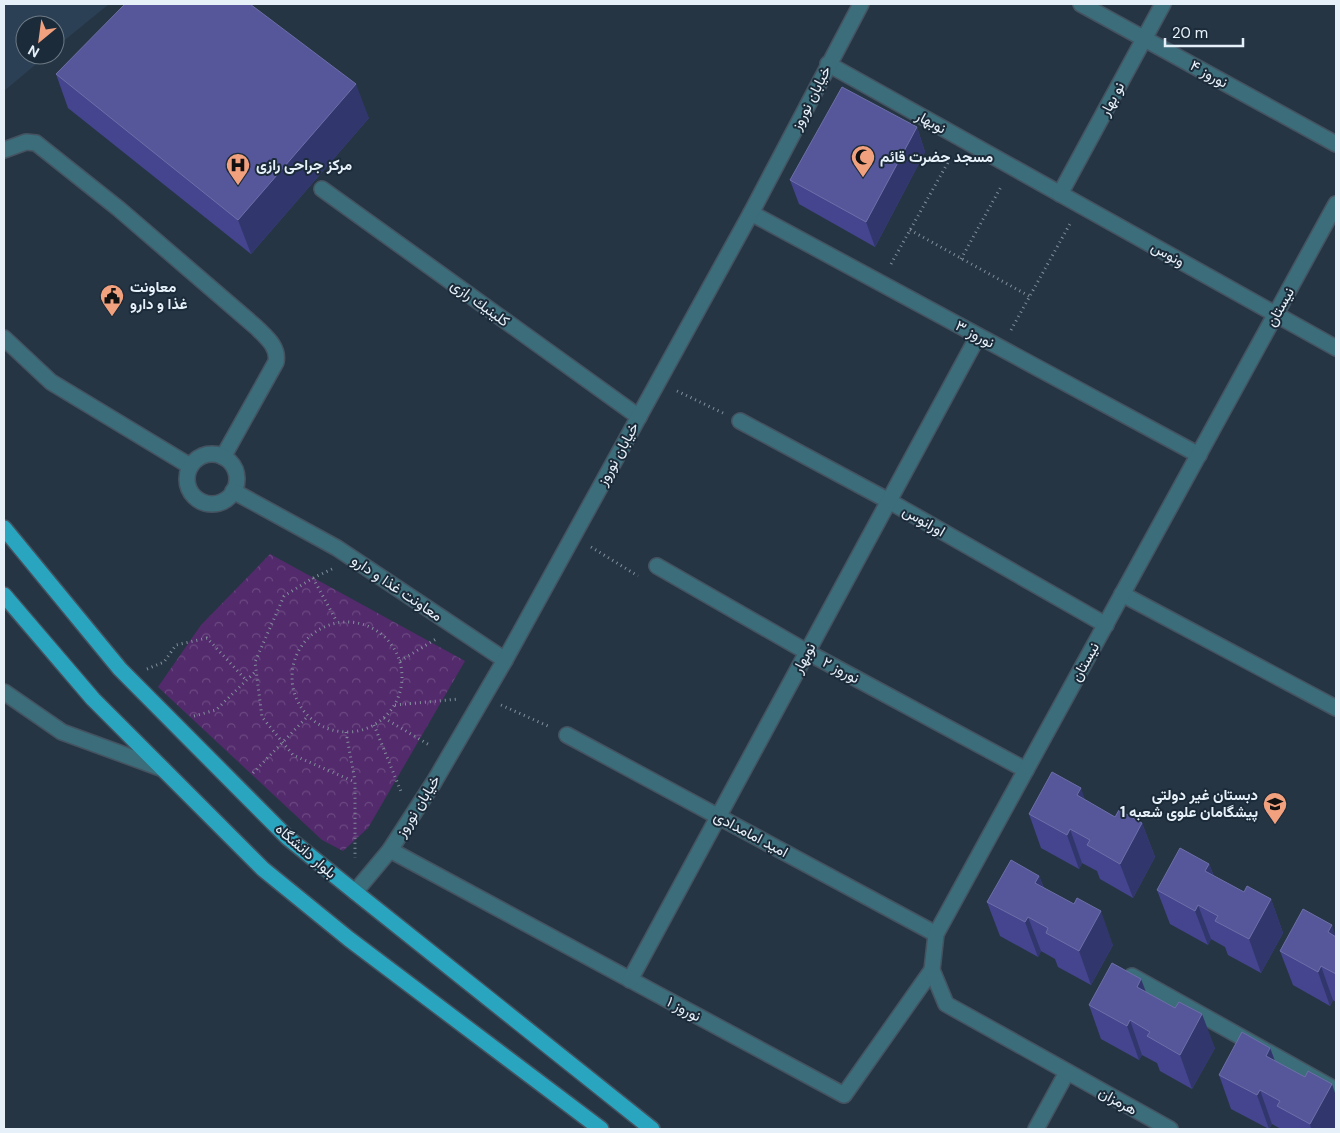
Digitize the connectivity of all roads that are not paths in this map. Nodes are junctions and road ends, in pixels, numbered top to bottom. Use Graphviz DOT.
graph roads {
  1 [pos="861,4"];
  2 [pos="1081,4"];
  3 [pos="1163,4"];
  4 [pos="1144,39"];
  5 [pos="828,64"];
  6 [pos="1336,144"];
  7 [pos="4,150"];
  8 [pos="322,188"];
  9 [pos="1060,194"];
  10 [pos="1336,204"];
  11 [pos="751,213"];
  12 [pos="1276,314"];
  13 [pos="978,336"];
  14 [pos="4,338"];
  15 [pos="1336,348"];
  16 [pos="639,417"];
  17 [pos="740,421"];
  18 [pos="1198,455"];
  19 [pos="223,457"];
  20 [pos="190,466"];
  21 [pos="233,491"];
  22 [pos="888,501"];
  23 [pos="4,528"];
  24 [pos="657,566"];
  25 [pos="1122,594"];
  26 [pos="4,595"];
  27 [pos="1106,624"];
  28 [pos="807,652"];
  29 [pos="505,660"];
  30 [pos="4,692"];
  31 [pos="1336,708"];
  32 [pos="567,735"];
  33 [pos="163,769"];
  34 [pos="1026,770"];
  35 [pos="718,816"];
  36 [pos="390,850"];
  37 [pos="355,892"];
  38 [pos="936,934"];
  39 [pos="932,970"];
  40 [pos="1132,976"];
  41 [pos="630,980"];
  42 [pos="1067,1072"];
  43 [pos="1336,1090"];
  44 [pos="601,1129"];
  45 [pos="652,1129"];
  46 [pos="1036,1129"];
  47 [pos="1170,1129"];
  1 -- 5 [label="street, خیابان نوروز"];
  2 -- 4 [label="street, نوروز ۴"];
  3 -- 4 [label="street, نو بهار"];
  4 -- 6 [label="street, نوروز ۴"];
  4 -- 9 [label="street, نو بهار"];
  5 -- 9 [label="street, نوبهار"];
  5 -- 11 [label="street, خیابان نوروز"];
  7 -- 19 [label="street"];
  8 -- 16 [label="street, كلينيك رازی"];
  9 -- 12 [label="street, ونوس"];
  10 -- 12 [label="street, نیستان"];
  11 -- 13 [label="street, نوروز ۳"];
  11 -- 16 [label="street, خیابان نوروز"];
  12 -- 15 [label="street, ونوس"];
  12 -- 18 [label="street, نیستان"];
  13 -- 18 [label="street, نوروز ۳"];
  13 -- 22 [label="street, نوبهار"];
  14 -- 20 [label="street"];
  16 -- 29 [label="street, خیابان نوروز"];
  17 -- 22 [label="street, اورانوس"];
  18 -- 25 [label="street, نیستان"];
  19 -- 20 [label="street"];
  19 -- 21 [label="street"];
  20 -- 21 [label="street"];
  21 -- 29 [label="street, معاونت غذا و دارو"];
  22 -- 27 [label="street, اورانوس"];
  22 -- 28 [label="street, نوبهار"];
  23 -- 37 [label="main road, بلوار دانشگاه"];
  24 -- 28 [label="street, نوروز ۲"];
  25 -- 27 [label="street, نیستان"];
  25 -- 31 [label="street"];
  26 -- 33 [label="main road"];
  27 -- 34 [label="street, نیستان"];
  28 -- 34 [label="street, نوروز ۲"];
  28 -- 35 [label="street, نوبهار"];
  29 -- 36 [label="street, خیابان نوروز"];
  30 -- 33 [label="street"];
  32 -- 35 [label="street, امید امامدادی"];
  33 -- 44 [label="main road"];
  34 -- 38 [label="street, نیستان"];
  35 -- 38 [label="street, امید امامدادی"];
  35 -- 41 [label="street, نوبهار"];
  36 -- 37 [label="street, خیابان نوروز"];
  36 -- 41 [label="street, نوروز ۱"];
  37 -- 45 [label="main road, بلوار دانشگاه"];
  38 -- 39 [label="street, نیستان"];
  39 -- 41 [label="street, نوروز ۱"];
  39 -- 42 [label="street, نیستان"];
  40 -- 43 [label="street"];
  42 -- 46 [label="street"];
  42 -- 47 [label="street, هرمزان"];
}
